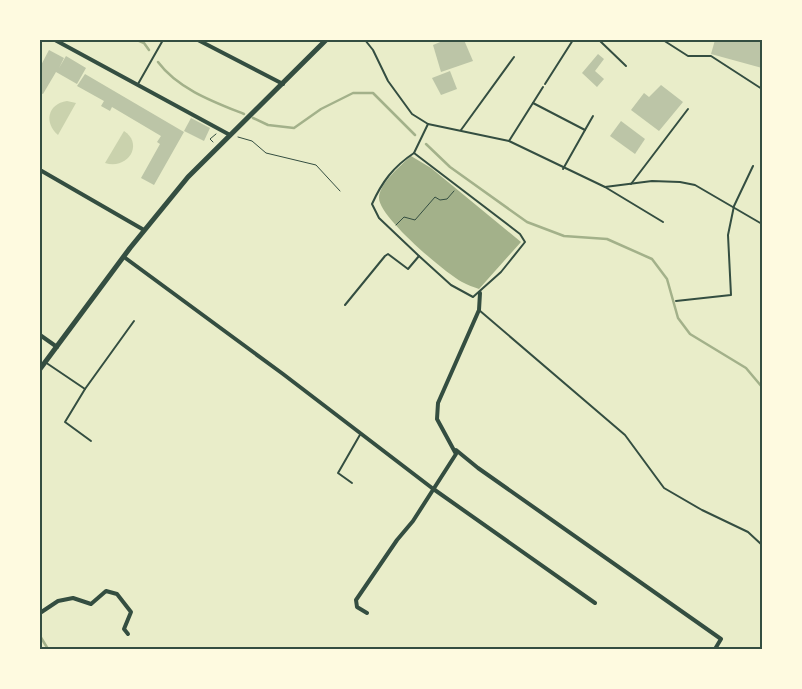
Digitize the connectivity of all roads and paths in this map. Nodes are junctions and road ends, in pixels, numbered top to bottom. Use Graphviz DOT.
graph roads {
  1 [pos="55,40"];
  2 [pos="163,40"];
  3 [pos="198,40"];
  4 [pos="322,40"];
  5 [pos="326,40"];
  6 [pos="365,40"];
  7 [pos="573,40"];
  8 [pos="599,40"];
  9 [pos="663,40"];
  10 [pos="318,48"];
  11 [pos="514,58"];
  12 [pos="626,66"];
  13 [pos="283,84"];
  14 [pos="545,84"];
  15 [pos="137,85"];
  16 [pos="543,87"];
  17 [pos="762,90"];
  18 [pos="533,103"];
  19 [pos="688,109"];
  20 [pos="594,116"];
  21 [pos="428,124"];
  22 [pos="585,130"];
  23 [pos="460,131"];
  24 [pos="216,133"];
  25 [pos="230,135"];
  26 [pos="252,138"];
  27 [pos="210,139"];
  28 [pos="249,141"];
  29 [pos="508,141"];
  30 [pos="414,153"];
  31 [pos="753,166"];
  32 [pos="563,169"];
  33 [pos="40,170"];
  34 [pos="631,184"];
  35 [pos="458,187"];
  36 [pos="605,187"];
  37 [pos="340,192"];
  38 [pos="734,206"];
  39 [pos="663,222"];
  40 [pos="762,224"];
  41 [pos="392,229"];
  42 [pos="144,230"];
  43 [pos="419,256"];
  44 [pos="124,257"];
  45 [pos="480,293"];
  46 [pos="676,301"];
  47 [pos="345,305"];
  48 [pos="479,310"];
  49 [pos="134,321"];
  50 [pos="40,335"];
  51 [pos="57,347"];
  52 [pos="45,362"];
  53 [pos="40,369"];
  54 [pos="85,389"];
  55 [pos="361,433"];
  56 [pos="91,441"];
  57 [pos="454,448"];
  58 [pos="352,483"];
  59 [pos="432,488"];
  60 [pos="762,545"];
  61 [pos="595,603"];
  62 [pos="40,613"];
  63 [pos="367,613"];
  64 [pos="128,634"];
  65 [pos="715,649"];
  1 -- 15 [label="street"];
  2 -- 15 [label="lane"];
  3 -- 13 [label="street"];
  4 -- 10 [label="main road"];
  5 -- 10 [label="main road"];
  6 -- 21 [label="lane"];
  7 -- 14 [label="lane"];
  8 -- 12 [label="lane"];
  9 -- 17 [label="lane"];
  10 -- 13 [label="main road"];
  11 -- 23 [label="lane"];
  13 -- 25 [label="main road"];
  15 -- 25 [label="street"];
  16 -- 18 [label="lane"];
  18 -- 22 [label="lane"];
  18 -- 29 [label="lane"];
  19 -- 34 [label="lane"];
  20 -- 22 [label="lane"];
  21 -- 23 [label="lane"];
  21 -- 30 [label="lane"];
  22 -- 32 [label="lane"];
  23 -- 29 [label="lane"];
  24 -- 27 [label="path"];
  25 -- 28 [label="path"];
  25 -- 42 [label="main road"];
  26 -- 28 [label="path"];
  28 -- 37 [label="path"];
  29 -- 32 [label="lane"];
  30 -- 35 [label="lane"];
  30 -- 41 [label="lane"];
  31 -- 38 [label="lane"];
  32 -- 36 [label="lane"];
  33 -- 42 [label="street"];
  34 -- 36 [label="lane"];
  34 -- 38 [label="lane"];
  35 -- 41 [label="path"];
  35 -- 45 [label="lane"];
  36 -- 39 [label="lane"];
  38 -- 40 [label="lane"];
  38 -- 46 [label="lane"];
  41 -- 43 [label="lane"];
  42 -- 44 [label="main road"];
  43 -- 45 [label="lane"];
  43 -- 47 [label="lane"];
  44 -- 51 [label="main road"];
  44 -- 55 [label="street"];
  45 -- 48 [label="street"];
  48 -- 57 [label="street"];
  48 -- 60 [label="lane"];
  49 -- 54 [label="lane"];
  50 -- 51 [label="street"];
  51 -- 52 [label="main road"];
  52 -- 53 [label="main road"];
  52 -- 54 [label="lane"];
  54 -- 56 [label="lane"];
  55 -- 58 [label="lane"];
  55 -- 59 [label="street"];
  57 -- 59 [label="street"];
  57 -- 65 [label="street"];
  59 -- 61 [label="street"];
  59 -- 63 [label="street"];
  62 -- 64 [label="street"];
}
